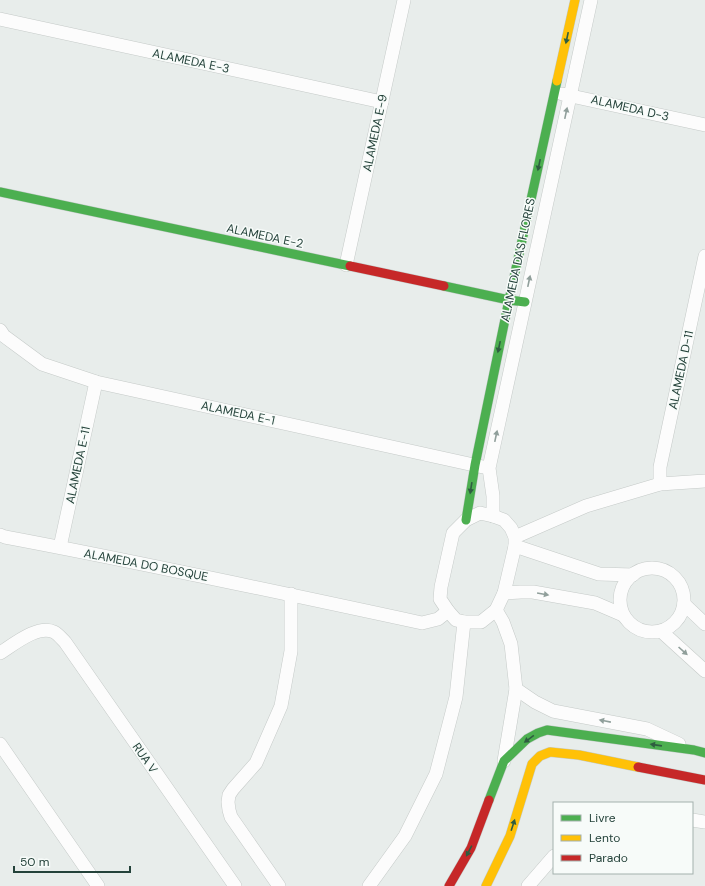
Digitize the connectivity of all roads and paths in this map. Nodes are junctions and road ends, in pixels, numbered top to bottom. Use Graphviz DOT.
graph roads {
  1 [pos="404,0"];
  2 [pos="575,0"];
  3 [pos="591,0"];
  4 [pos="0,20"];
  5 [pos="555,92"];
  6 [pos="570,95"];
  7 [pos="382,102"];
  8 [pos="705,125"];
  9 [pos="0,192"];
  10 [pos="705,256"];
  11 [pos="346,265"];
  12 [pos="701,298"];
  13 [pos="509,300"];
  14 [pos="525,302"];
  15 [pos="0,330"];
  16 [pos="96,382"];
  17 [pos="475,465"];
  18 [pos="489,468"];
  19 [pos="705,481"];
  20 [pos="660,484"];
  21 [pos="493,516"];
  22 [pos="466,520"];
  23 [pos="0,535"];
  24 [pos="515,541"];
  25 [pos="60,547"];
  26 [pos="633,575"];
  27 [pos="504,593"];
  28 [pos="291,594"];
  29 [pos="684,604"];
  30 [pos="496,610"];
  31 [pos="448,611"];
  32 [pos="623,615"];
  33 [pos="464,622"];
  34 [pos="705,624"];
  35 [pos="661,631"];
  36 [pos="0,653"];
  37 [pos="705,671"];
  38 [pos="516,689"];
  39 [pos="0,744"];
  40 [pos="700,752"];
  41 [pos="504,761"];
  42 [pos="705,780"];
  43 [pos="693,820"];
  44 [pos="705,822"];
  45 [pos="553,857"];
  46 [pos="98,886"];
  47 [pos="234,886"];
  48 [pos="279,886"];
  49 [pos="369,886"];
  50 [pos="449,886"];
  51 [pos="486,886"];
  52 [pos="528,886"];
  1 -- 7 [label="street, ALAMEDA E-9"];
  2 -- 5 [label="street, ALAMEDA DAS FLORES, one-way"];
  3 -- 6 [label="street, ALAMEDA DAS FLORES"];
  4 -- 7 [label="street, ALAMEDA E-3"];
  5 -- 6 [label="street, ALAMEDA D-3"];
  5 -- 13 [label="street, ALAMEDA DAS FLORES, one-way"];
  6 -- 8 [label="street, ALAMEDA D-3"];
  14 -- 6 [label="street, ALAMEDA DAS FLORES, one-way"];
  7 -- 11 [label="street, ALAMEDA E-9"];
  9 -- 11 [label="street, ALAMEDA E-2"];
  10 -- 12 [label="street, ALAMEDA D-11"];
  11 -- 13 [label="street, ALAMEDA E-2"];
  12 -- 20 [label="street, ALAMEDA D-11"];
  13 -- 14 [label="street, ALAMEDA E-2"];
  13 -- 17 [label="street, ALAMEDA DAS FLORES, one-way"];
  18 -- 14 [label="street, ALAMEDA DAS FLORES, one-way"];
  15 -- 16 [label="street, ALAMEDA E-1"];
  16 -- 17 [label="street, ALAMEDA E-1"];
  16 -- 25 [label="street, ALAMEDA E-11"];
  17 -- 18 [label="street, ALAMEDA E-1"];
  17 -- 22 [label="street, ALAMEDA DAS FLORES, one-way"];
  18 -- 21 [label="street, ALAMEDA DAS FLORES"];
  19 -- 20 [label="street"];
  20 -- 24 [label="street"];
  21 -- 22 [label="street"];
  21 -- 24 [label="street"];
  22 -- 31 [label="street"];
  23 -- 25 [label="street, ALAMEDA DO BOSQUE"];
  24 -- 26 [label="street"];
  24 -- 27 [label="street"];
  25 -- 28 [label="street, ALAMEDA DO BOSQUE"];
  26 -- 29 [label="street"];
  26 -- 32 [label="street"];
  27 -- 30 [label="street"];
  27 -- 32 [label="street, one-way"];
  28 -- 31 [label="street, ALAMEDA DO BOSQUE"];
  28 -- 48 [label="street"];
  29 -- 34 [label="street"];
  29 -- 35 [label="street"];
  30 -- 33 [label="street"];
  30 -- 38 [label="street"];
  31 -- 33 [label="street"];
  32 -- 35 [label="street"];
  33 -- 49 [label="street"];
  35 -- 37 [label="street, one-way"];
  36 -- 47 [label="street, RUA V"];
  40 -- 38 [label="street, one-way"];
  38 -- 41 [label="street"];
  39 -- 46 [label="street"];
  40 -- 41 [label="street, one-way"];
  41 -- 50 [label="street, one-way"];
  51 -- 42 [label="street, one-way"];
  43 -- 44 [label="street"];
  45 -- 52 [label="street"];
}
